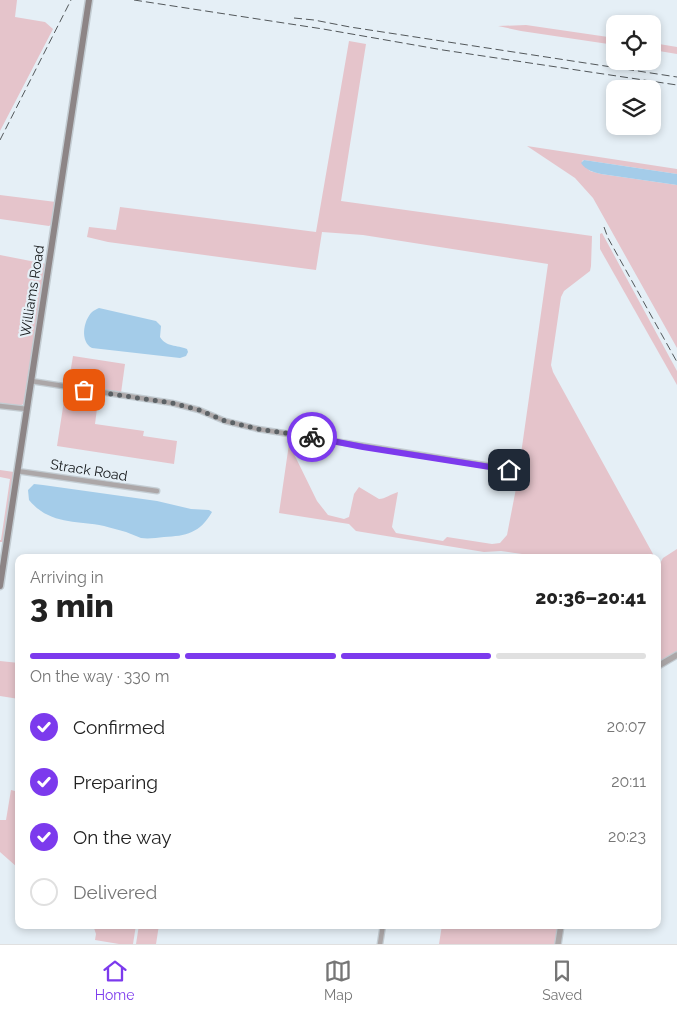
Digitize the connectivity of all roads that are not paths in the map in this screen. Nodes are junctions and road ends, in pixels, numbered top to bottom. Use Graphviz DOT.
graph roads {
  1 [pos="89,0"];
  2 [pos="31,381"];
  3 [pos="0,406"];
  4 [pos="27,410"];
  5 [pos="509,470"];
  6 [pos="17,471"];
  7 [pos="157,491"];
  8 [pos="0,586"];
  9 [pos="677,655"];
  10 [pos="661,664"];
  11 [pos="382,929"];
  12 [pos="560,929"];
  13 [pos="380,944"];
  14 [pos="558,944"];
  1 -- 2 [label="main road, Williams Road"];
  2 -- 4 [label="main road, Williams Road"];
  2 -- 5 [label="street"];
  3 -- 4 [label="street"];
  4 -- 6 [label="main road, Williams Road"];
  6 -- 7 [label="street, Strack Road"];
  6 -- 8 [label="main road, Williams Road"];
  9 -- 10 [label="street"];
  11 -- 13 [label="street"];
  12 -- 14 [label="street"];
}
